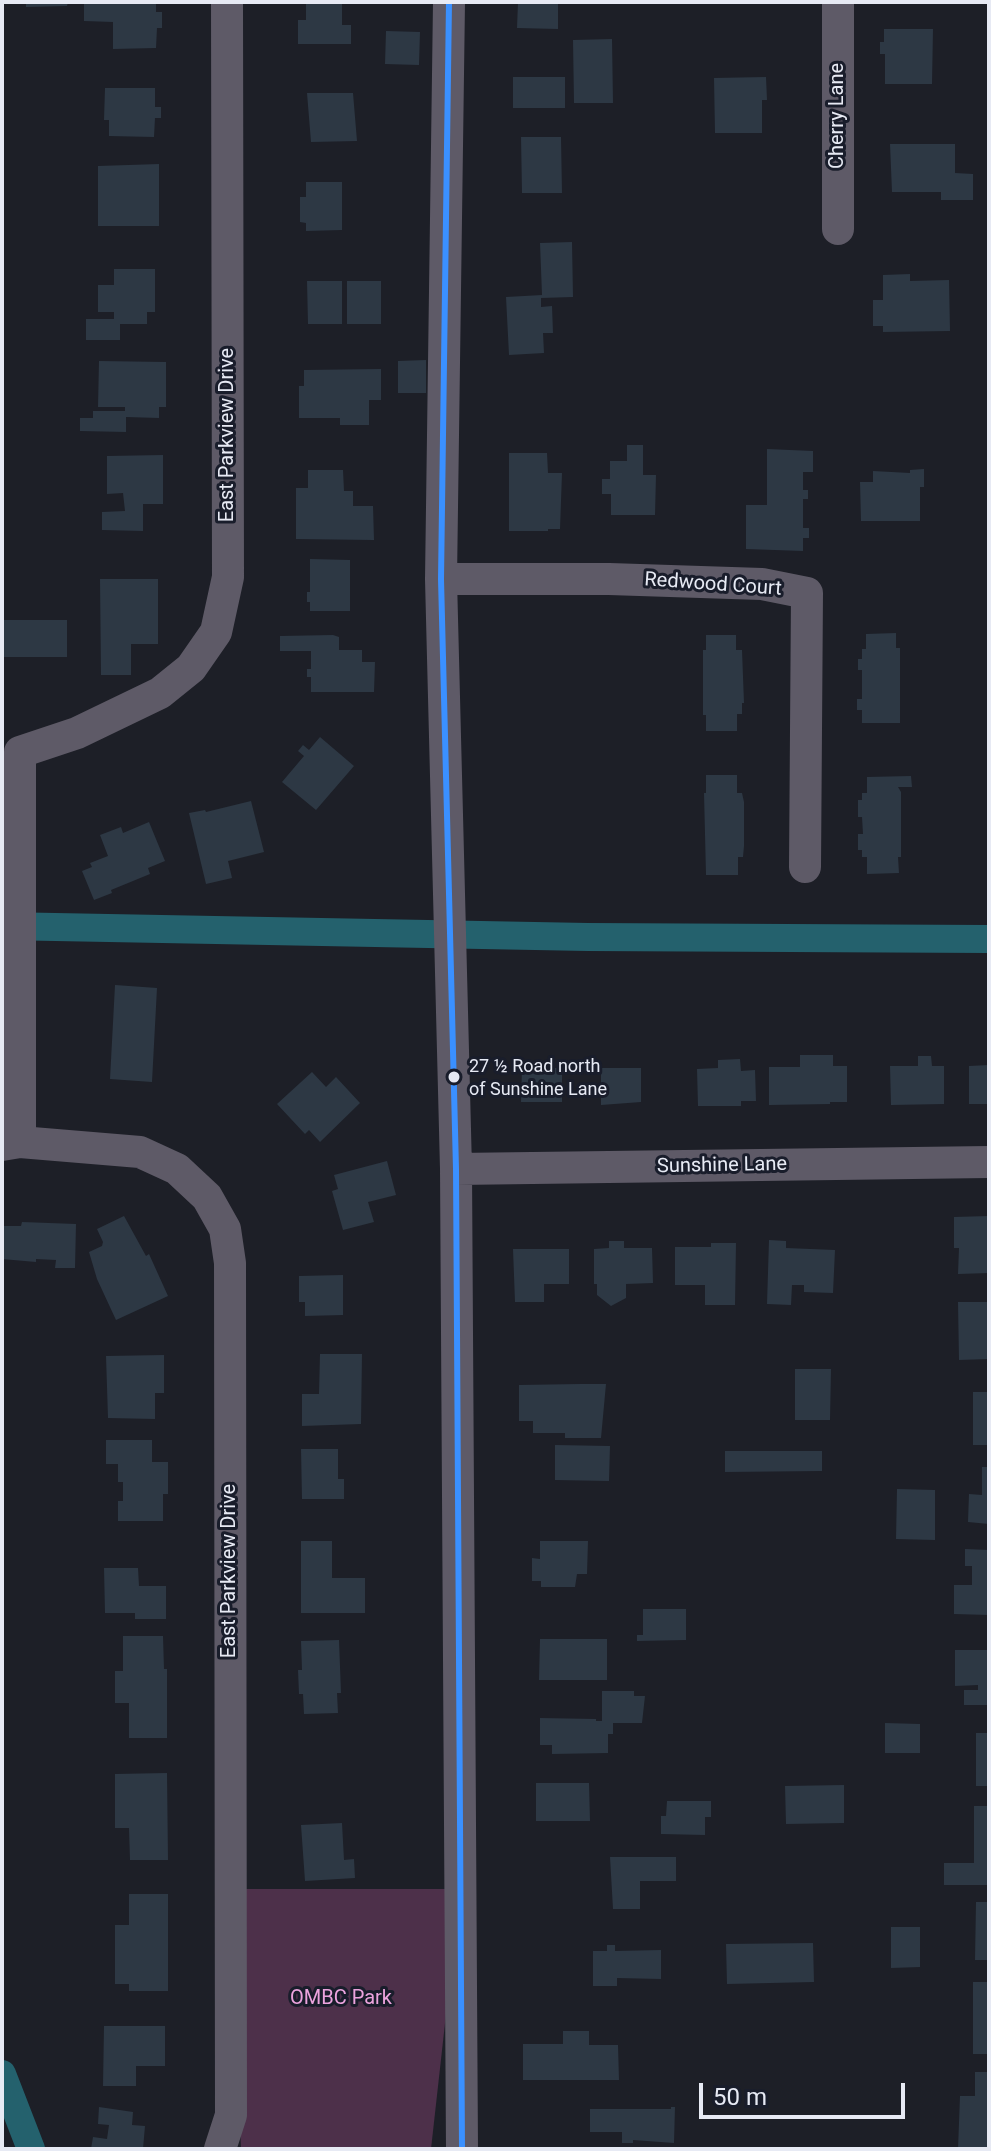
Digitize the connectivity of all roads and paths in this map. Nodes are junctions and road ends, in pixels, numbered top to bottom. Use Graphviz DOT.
graph roads {
  1 [pos="227,2"];
  2 [pos="449,2"];
  3 [pos="838,2"];
  4 [pos="838,229"];
  5 [pos="441,579"];
  6 [pos="11,750"];
  7 [pos="805,867"];
  8 [pos="11,1144"];
  9 [pos="989,1162"];
  10 [pos="456,1169"];
  11 [pos="220,2149"];
  12 [pos="462,2149"];
  1 -- 6 [label="street, East Parkview Drive"];
  2 -- 5 [label="street"];
  3 -- 4 [label="street, Cherry Lane"];
  5 -- 7 [label="street, Redwood Court"];
  5 -- 10 [label="street"];
  6 -- 8 [label="street"];
  8 -- 11 [label="street, East Parkview Drive"];
  9 -- 10 [label="street, Sunshine Lane"];
  10 -- 12 [label="street"];
}
